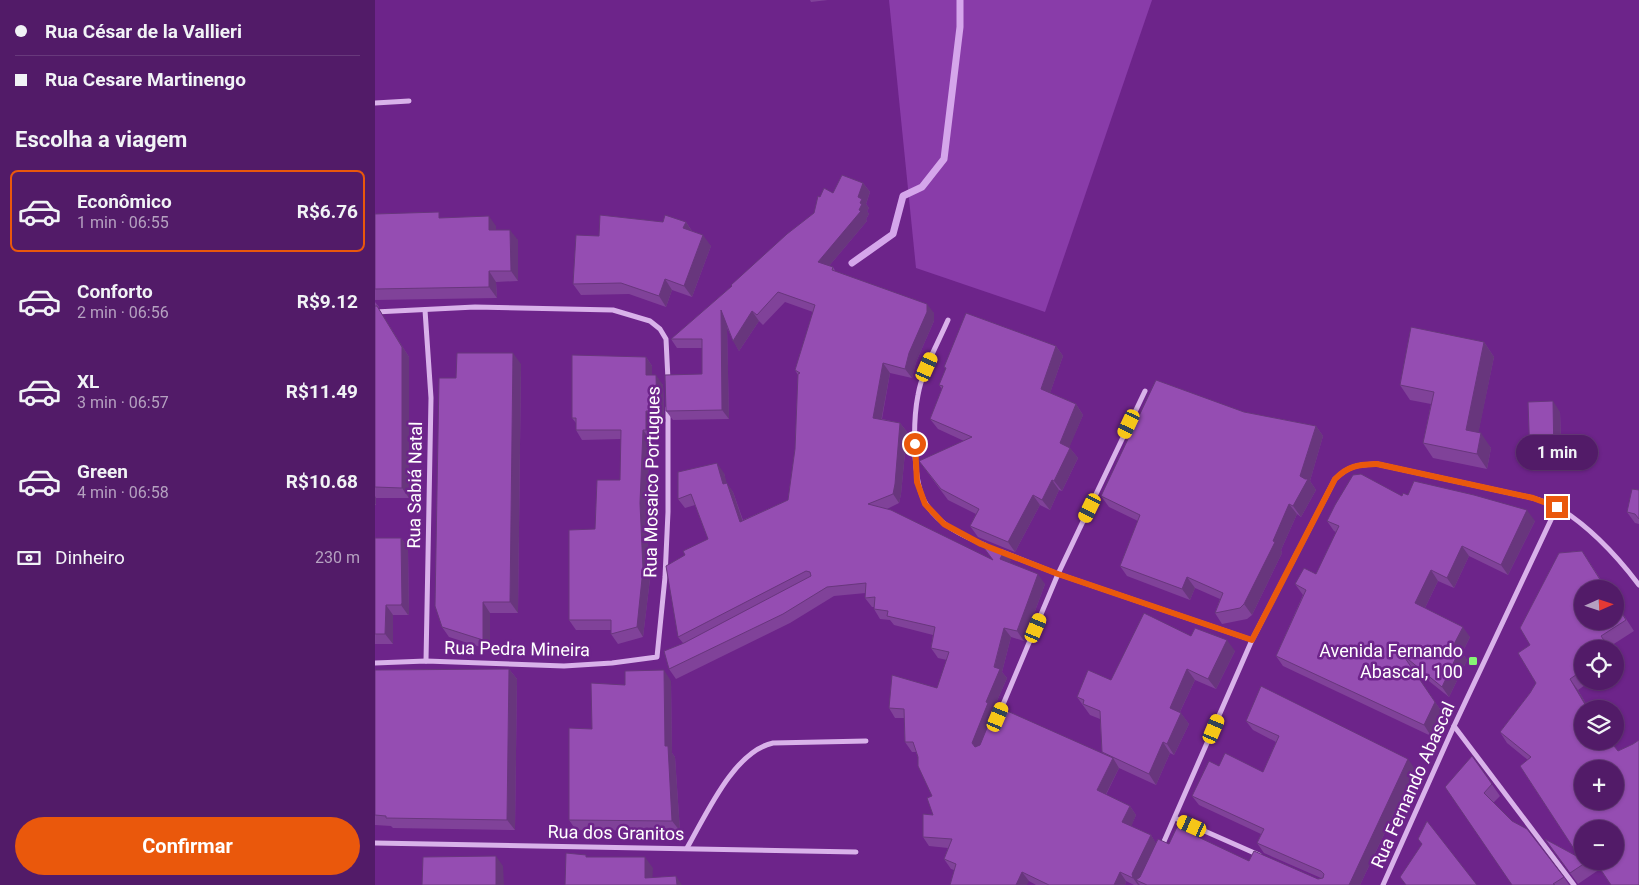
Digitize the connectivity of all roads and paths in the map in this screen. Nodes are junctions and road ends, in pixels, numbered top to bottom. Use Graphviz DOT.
graph roads {
  1 [pos="409,101"];
  2 [pos="375,103"];
  3 [pos="425,310"];
  4 [pos="375,312"];
  5 [pos="948,320"];
  6 [pos="668,389"];
  7 [pos="1145,391"];
  8 [pos="668,404"];
  9 [pos="1557,507"];
  10 [pos="990,547"];
  11 [pos="999,550"];
  12 [pos="1058,574"];
  13 [pos="1639,585"];
  14 [pos="1252,640"];
  15 [pos="657,657"];
  16 [pos="425,661"];
  17 [pos="375,662"];
  18 [pos="998,717"];
  19 [pos="1454,726"];
  20 [pos="866,741"];
  21 [pos="1175,818"];
  22 [pos="375,843"];
  23 [pos="687,848"];
  24 [pos="856,852"];
  25 [pos="1159,852"];
  26 [pos="1264,858"];
  27 [pos="1383,885"];
  28 [pos="1574,885"];
  1 -- 2 [label="street"];
  3 -- 4 [label="street, Rua Mosaico Portugues"];
  3 -- 6 [label="street, Rua Mosaico Portugues"];
  3 -- 16 [label="street, Rua Sabiá Natal"];
  5 -- 10 [label="street"];
  7 -- 12 [label="street"];
  8 -- 15 [label="street, Rua Mosaico Portugues"];
  9 -- 13 [label="street"];
  9 -- 14 [label="street"];
  9 -- 19 [label="street, Rua Fernando Abascal"];
  11 -- 12 [label="street"];
  12 -- 14 [label="street"];
  12 -- 18 [label="street"];
  14 -- 21 [label="street"];
  15 -- 16 [label="street, Rua Pedra Mineira"];
  16 -- 17 [label="street, Rua Pedra Mineira"];
  19 -- 27 [label="street, Rua Fernando Abascal"];
  19 -- 28 [label="street"];
  20 -- 23 [label="street"];
  21 -- 25 [label="street"];
  21 -- 26 [label="street"];
  22 -- 23 [label="street, Rua dos Granitos"];
  23 -- 24 [label="street, Rua dos Granitos"];
}
